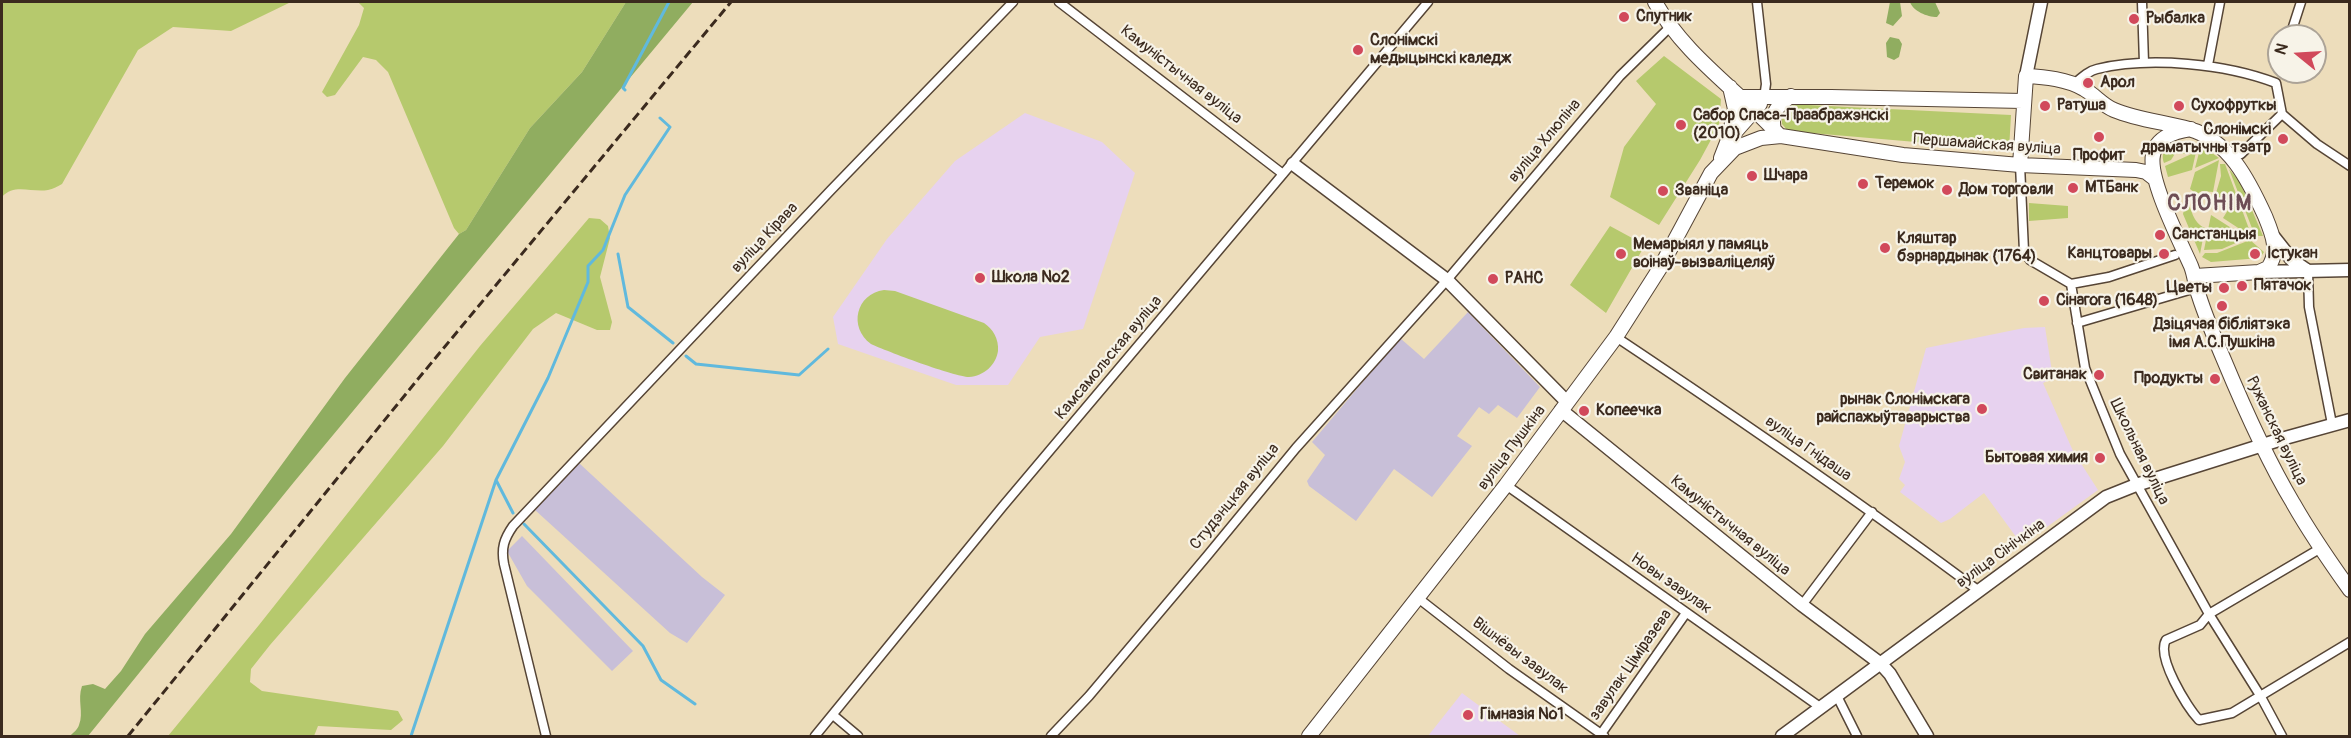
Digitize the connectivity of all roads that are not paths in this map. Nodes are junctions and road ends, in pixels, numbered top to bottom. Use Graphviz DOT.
graph roads {
  1 [pos="1013,2"];
  2 [pos="1059,2"];
  3 [pos="1428,2"];
  4 [pos="1757,2"];
  5 [pos="2041,2"];
  6 [pos="2142,2"];
  7 [pos="2220,2"];
  8 [pos="2301,2"];
  9 [pos="1655,4"];
  10 [pos="2294,24"];
  11 [pos="1671,26"];
  12 [pos="2144,63"];
  13 [pos="2208,65"];
  14 [pos="2026,76"];
  15 [pos="2267,79"];
  16 [pos="2074,84"];
  17 [pos="2276,84"];
  18 [pos="1730,87"];
  19 [pos="1791,96"];
  20 [pos="1742,97"];
  21 [pos="1764,98"];
  22 [pos="2023,101"];
  23 [pos="1756,111"];
  24 [pos="2282,114"];
  25 [pos="2191,129"];
  26 [pos="1777,133"];
  27 [pos="1732,144"];
  28 [pos="2241,154"];
  29 [pos="1293,164"];
  30 [pos="2020,165"];
  31 [pos="2349,166"];
  32 [pos="1283,174"];
  33 [pos="2155,179"];
  34 [pos="2273,236"];
  35 [pos="2175,255"];
  36 [pos="2349,270"];
  37 [pos="2308,271"];
  38 [pos="2259,272"];
  39 [pos="1447,280"];
  40 [pos="2195,282"];
  41 [pos="2071,288"];
  42 [pos="2077,323"];
  43 [pos="1616,337"];
  44 [pos="1564,406"];
  45 [pos="2349,420"];
  46 [pos="2332,424"];
  47 [pos="2263,445"];
  48 [pos="1506,485"];
  49 [pos="2136,485"];
  50 [pos="1872,512"];
  51 [pos="2320,548"];
  52 [pos="2349,590"];
  53 [pos="1979,591"];
  54 [pos="1418,598"];
  55 [pos="1802,605"];
  56 [pos="1686,613"];
  57 [pos="2209,614"];
  58 [pos="2349,642"];
  59 [pos="1881,664"];
  60 [pos="1837,696"];
  61 [pos="2261,697"];
  62 [pos="1820,707"];
  63 [pos="833,715"];
  64 [pos="1603,735"];
  65 [pos="546,736"];
  66 [pos="815,736"];
  67 [pos="858,736"];
  68 [pos="1051,736"];
  69 [pos="1309,736"];
  70 [pos="1782,736"];
  71 [pos="1857,736"];
  72 [pos="1927,736"];
  73 [pos="2282,736"];
  1 -- 65 [label="street, вуліца Кірава"];
  2 -- 32 [label="street, Камуністычная вуліца"];
  3 -- 29 [label="street, Камсамольская вуліца"];
  4 -- 21 [label="street"];
  5 -- 14 [label="street"];
  6 -- 12 [label="street"];
  7 -- 13 [label="street"];
  8 -- 10 [label="street"];
  9 -- 11 [label="main road"];
  11 -- 18 [label="main road"];
  11 -- 39 [label="street, вуліца Хлюпіна"];
  12 -- 13 [label="street"];
  12 -- 16 [label="street"];
  13 -- 15 [label="street"];
  14 -- 16 [label="main road"];
  14 -- 22 [label="main road"];
  16 -- 25 [label="main road"];
  17 -- 24 [label="street"];
  18 -- 20 [label="main road"];
  18 -- 27 [label="main road"];
  19 -- 21 [label="main road"];
  19 -- 22 [label="main road"];
  19 -- 26 [label="main road"];
  20 -- 21 [label="main road"];
  20 -- 23 [label="main road"];
  21 -- 23 [label="main road"];
  22 -- 30 [label="main road"];
  23 -- 26 [label="main road"];
  23 -- 27 [label="main road"];
  24 -- 28 [label="street"];
  24 -- 31 [label="street"];
  25 -- 33 [label="main road"];
  25 -- 34 [label="main road"];
  26 -- 27 [label="main road, вуліца Пушкіна"];
  26 -- 30 [label="main road, Першамайская вуліца"];
  27 -- 43 [label="main road, вуліца Пушкіна"];
  29 -- 32 [label="street, Камсамольская вуліца"];
  29 -- 39 [label="street, Камуністычная вуліца"];
  30 -- 33 [label="main road, Першамайская вуліца"];
  30 -- 41 [label="street"];
  32 -- 63 [label="street, Камсамольская вуліца"];
  33 -- 40 [label="main road, Ружанская вуліца"];
  34 -- 37 [label="street"];
  34 -- 38 [label="main road"];
  35 -- 41 [label="street"];
  36 -- 37 [label="street"];
  37 -- 38 [label="street"];
  37 -- 46 [label="street"];
  38 -- 40 [label="main road"];
  39 -- 44 [label="street, Камуністычная вуліца"];
  39 -- 68 [label="street, Студэнцкая вуліца"];
  40 -- 42 [label="street"];
  40 -- 47 [label="main road, Ружанская вуліца"];
  41 -- 42 [label="street, Школьная вуліца"];
  42 -- 49 [label="street, Школьная вуліца"];
  43 -- 44 [label="main road, вуліца Пушкіна"];
  43 -- 50 [label="street, вуліца Гнідаша"];
  44 -- 48 [label="main road, вуліца Пушкіна"];
  44 -- 55 [label="street, Камуністычная вуліца"];
  45 -- 46 [label="street, вуліца Сінічкіна"];
  46 -- 47 [label="street, вуліца Сінічкіна"];
  47 -- 49 [label="street, вуліца Сінічкіна"];
  47 -- 51 [label="main road, Ружанская вуліца"];
  48 -- 54 [label="main road, вуліца Пушкіна"];
  48 -- 56 [label="street, Новы завулак"];
  49 -- 53 [label="street, вуліца Сінічкіна"];
  49 -- 57 [label="street, Школьная вуліца"];
  50 -- 53 [label="street, вуліца Гнідаша"];
  50 -- 55 [label="street"];
  51 -- 52 [label="main road, Ружанская вуліца"];
  51 -- 57 [label="street"];
  53 -- 59 [label="street, вуліца Сінічкіна"];
  54 -- 64 [label="street, Вішнёвы завулак"];
  54 -- 69 [label="main road, вуліца Пушкіна"];
  55 -- 59 [label="street, Камуністычная вуліца"];
  56 -- 62 [label="street, Новы завулак"];
  56 -- 64 [label="street, завулак Ціміразева"];
  57 -- 61 [label="street, Школьная вуліца"];
  57 -- 61 [label="street"];
  58 -- 61 [label="street"];
  59 -- 60 [label="street, вуліца Сінічкіна"];
  59 -- 72 [label="street, Камуністычная вуліца"];
  60 -- 62 [label="street, вуліца Сінічкіна"];
  60 -- 71 [label="street"];
  61 -- 73 [label="street, Школьная вуліца"];
  62 -- 70 [label="street, вуліца Сінічкіна"];
  63 -- 66 [label="street, Камсамольская вуліца"];
  63 -- 67 [label="street"];
}
